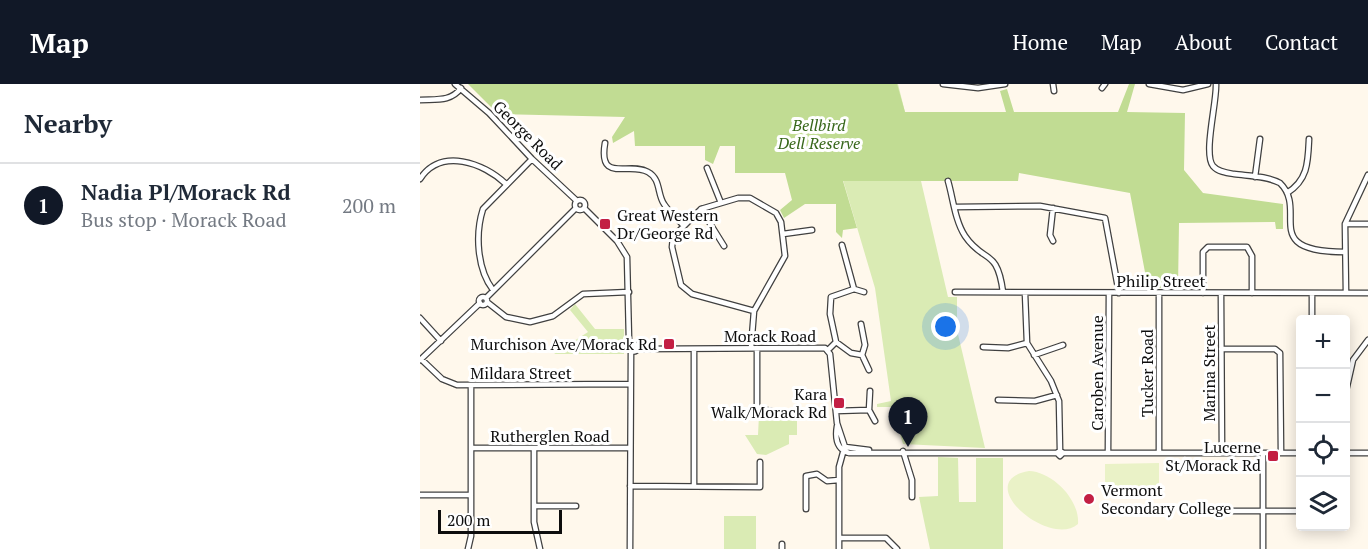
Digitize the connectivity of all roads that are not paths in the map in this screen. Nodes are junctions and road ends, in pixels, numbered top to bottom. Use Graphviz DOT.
graph roads {
  1 [pos="455,84"];
  2 [pos="943,84"];
  3 [pos="1005,84"];
  4 [pos="1053,84"];
  5 [pos="1149,84"];
  6 [pos="1216,84"];
  7 [pos="1202,85"];
  8 [pos="968,86"];
  9 [pos="460,88"];
  10 [pos="1054,91"];
  11 [pos="1216,97"];
  12 [pos="420,99"];
  13 [pos="1260,139"];
  14 [pos="1309,139"];
  15 [pos="605,142"];
  16 [pos="532,159"];
  17 [pos="707,168"];
  18 [pos="1368,174"];
  19 [pos="1255,177"];
  20 [pos="420,179"];
  21 [pos="948,181"];
  22 [pos="506,184"];
  23 [pos="1287,193"];
  24 [pos="577,201"];
  25 [pos="721,203"];
  26 [pos="955,207"];
  27 [pos="576,208"];
  28 [pos="584,208"];
  29 [pos="701,208"];
  30 [pos="1053,208"];
  31 [pos="1345,224"];
  32 [pos="1368,224"];
  33 [pos="683,225"];
  34 [pos="812,230"];
  35 [pos="783,234"];
  36 [pos="1053,241"];
  37 [pos="842,245"];
  38 [pos="724,246"];
  39 [pos="1345,252"];
  40 [pos="854,289"];
  41 [pos="493,290"];
  42 [pos="629,292"];
  43 [pos="864,292"];
  44 [pos="955,292"];
  45 [pos="1003,292"];
  46 [pos="1368,292"];
  47 [pos="1025,293"];
  48 [pos="1109,293"];
  49 [pos="1119,293"];
  50 [pos="1159,293"];
  51 [pos="1203,293"];
  52 [pos="1252,293"];
  53 [pos="1312,293"];
  54 [pos="1345,293"];
  55 [pos="1221,294"];
  56 [pos="487,300"];
  57 [pos="754,311"];
  58 [pos="1312,315"];
  59 [pos="420,318"];
  60 [pos="861,324"];
  61 [pos="1368,340"];
  62 [pos="441,341"];
  63 [pos="836,342"];
  64 [pos="1027,343"];
  65 [pos="1063,345"];
  66 [pos="983,347"];
  67 [pos="632,348"];
  68 [pos="754,348"];
  69 [pos="694,349"];
  70 [pos="1221,349"];
  71 [pos="828,350"];
  72 [pos="862,355"];
  73 [pos="1034,355"];
  74 [pos="420,360"];
  75 [pos="869,370"];
  76 [pos="1350,373"];
  77 [pos="629,384"];
  78 [pos="471,386"];
  79 [pos="870,391"];
  80 [pos="1057,395"];
  81 [pos="998,400"];
  82 [pos="870,410"];
  83 [pos="771,411"];
  84 [pos="836,411"];
  85 [pos="875,421"];
  86 [pos="471,448"];
  87 [pos="534,448"];
  88 [pos="629,448"];
  89 [pos="844,449"];
  90 [pos="903,451"];
  91 [pos="1060,452"];
  92 [pos="1108,453"];
  93 [pos="1159,453"];
  94 [pos="1222,453"];
  95 [pos="1263,453"];
  96 [pos="1281,453"];
  97 [pos="1296,453"];
  98 [pos="1350,453"];
  99 [pos="1368,453"];
  100 [pos="760,462"];
  101 [pos="840,480"];
  102 [pos="630,486"];
  103 [pos="694,486"];
  104 [pos="420,495"];
  105 [pos="471,495"];
  106 [pos="912,496"];
  107 [pos="534,506"];
  108 [pos="576,506"];
  109 [pos="806,509"];
  110 [pos="1197,511"];
  111 [pos="1263,511"];
  112 [pos="1296,511"];
  113 [pos="839,538"];
  114 [pos="468,549"];
  115 [pos="540,549"];
  116 [pos="630,549"];
  117 [pos="839,549"];
  118 [pos="897,549"];
  119 [pos="1263,549"];
  1 -- 9 [label="street, George Road"];
  2 -- 8 [label="street"];
  3 -- 8 [label="street"];
  4 -- 10 [label="street"];
  5 -- 7 [label="street"];
  6 -- 11 [label="street"];
  7 -- 11 [label="street"];
  9 -- 12 [label="street"];
  9 -- 16 [label="street, George Road"];
  11 -- 19 [label="street"];
  13 -- 19 [label="street"];
  14 -- 23 [label="street"];
  15 -- 33 [label="street"];
  16 -- 22 [label="street"];
  16 -- 24 [label="street, George Road"];
  17 -- 25 [label="street"];
  18 -- 31 [label="street"];
  19 -- 23 [label="street"];
  20 -- 22 [label="street"];
  21 -- 26 [label="street"];
  22 -- 41 [label="street"];
  23 -- 39 [label="street"];
  24 -- 27 [label="street"];
  24 -- 28 [label="street, George Road"];
  25 -- 29 [label="street"];
  25 -- 35 [label="street"];
  26 -- 30 [label="street"];
  26 -- 45 [label="street"];
  27 -- 28 [label="street"];
  27 -- 41 [label="street"];
  28 -- 42 [label="street"];
  29 -- 33 [label="street"];
  29 -- 38 [label="street"];
  30 -- 36 [label="street"];
  30 -- 49 [label="street"];
  31 -- 32 [label="street"];
  31 -- 39 [label="street"];
  33 -- 57 [label="street"];
  34 -- 35 [label="street"];
  35 -- 57 [label="street"];
  37 -- 40 [label="street"];
  39 -- 54 [label="street"];
  40 -- 43 [label="street"];
  40 -- 63 [label="street"];
  41 -- 56 [label="street"];
  42 -- 56 [label="street"];
  42 -- 67 [label="street"];
  44 -- 45 [label="street, Philip Street"];
  45 -- 47 [label="street, Philip Street"];
  46 -- 54 [label="street, Philip Street"];
  47 -- 48 [label="street, Philip Street"];
  47 -- 64 [label="street"];
  48 -- 49 [label="street, Philip Street"];
  48 -- 92 [label="street, Caroben Avenue"];
  49 -- 50 [label="street, Philip Street"];
  50 -- 51 [label="street, Philip Street"];
  50 -- 93 [label="street, Tucker Road"];
  51 -- 52 [label="street"];
  51 -- 55 [label="street, Philip Street"];
  52 -- 53 [label="street, Philip Street"];
  52 -- 55 [label="street, Philip Street"];
  53 -- 54 [label="street, Philip Street"];
  53 -- 58 [label="street"];
  55 -- 70 [label="street, Marina Street"];
  56 -- 62 [label="street"];
  57 -- 68 [label="street"];
  59 -- 62 [label="street"];
  60 -- 72 [label="street"];
  61 -- 76 [label="street"];
  62 -- 74 [label="street"];
  63 -- 71 [label="street"];
  63 -- 72 [label="street"];
  64 -- 66 [label="street"];
  64 -- 73 [label="street"];
  65 -- 73 [label="street"];
  67 -- 69 [label="street, Morack Road"];
  67 -- 77 [label="street"];
  68 -- 69 [label="street, Morack Road"];
  68 -- 71 [label="street, Morack Road"];
  68 -- 83 [label="street"];
  69 -- 103 [label="street"];
  70 -- 94 [label="street, Marina Street"];
  70 -- 96 [label="street"];
  71 -- 84 [label="street, Morack Road"];
  72 -- 75 [label="street"];
  73 -- 80 [label="street"];
  74 -- 78 [label="street, Mildara Street"];
  77 -- 78 [label="street, Mildara Street"];
  77 -- 88 [label="street"];
  78 -- 86 [label="street"];
  79 -- 82 [label="street"];
  80 -- 81 [label="street"];
  80 -- 91 [label="street"];
  82 -- 84 [label="street"];
  82 -- 85 [label="street"];
  84 -- 89 [label="street, Morack Road"];
  86 -- 87 [label="street, Rutherglen Road"];
  86 -- 105 [label="street"];
  87 -- 88 [label="street, Rutherglen Road"];
  87 -- 107 [label="street"];
  88 -- 102 [label="street"];
  89 -- 90 [label="street"];
  89 -- 101 [label="street"];
  90 -- 91 [label="street"];
  90 -- 106 [label="street"];
  91 -- 92 [label="street"];
  92 -- 93 [label="street"];
  93 -- 94 [label="street"];
  94 -- 95 [label="street"];
  95 -- 96 [label="street"];
  95 -- 111 [label="street"];
  96 -- 97 [label="street"];
  98 -- 99 [label="street"];
  100 -- 103 [label="street"];
  101 -- 109 [label="street"];
  101 -- 113 [label="street"];
  102 -- 103 [label="street"];
  102 -- 116 [label="street"];
  104 -- 105 [label="street"];
  105 -- 114 [label="street"];
  107 -- 108 [label="street"];
  107 -- 115 [label="street"];
  110 -- 111 [label="street"];
  111 -- 112 [label="street"];
  111 -- 119 [label="street"];
  113 -- 117 [label="street"];
  113 -- 118 [label="street"];
}
